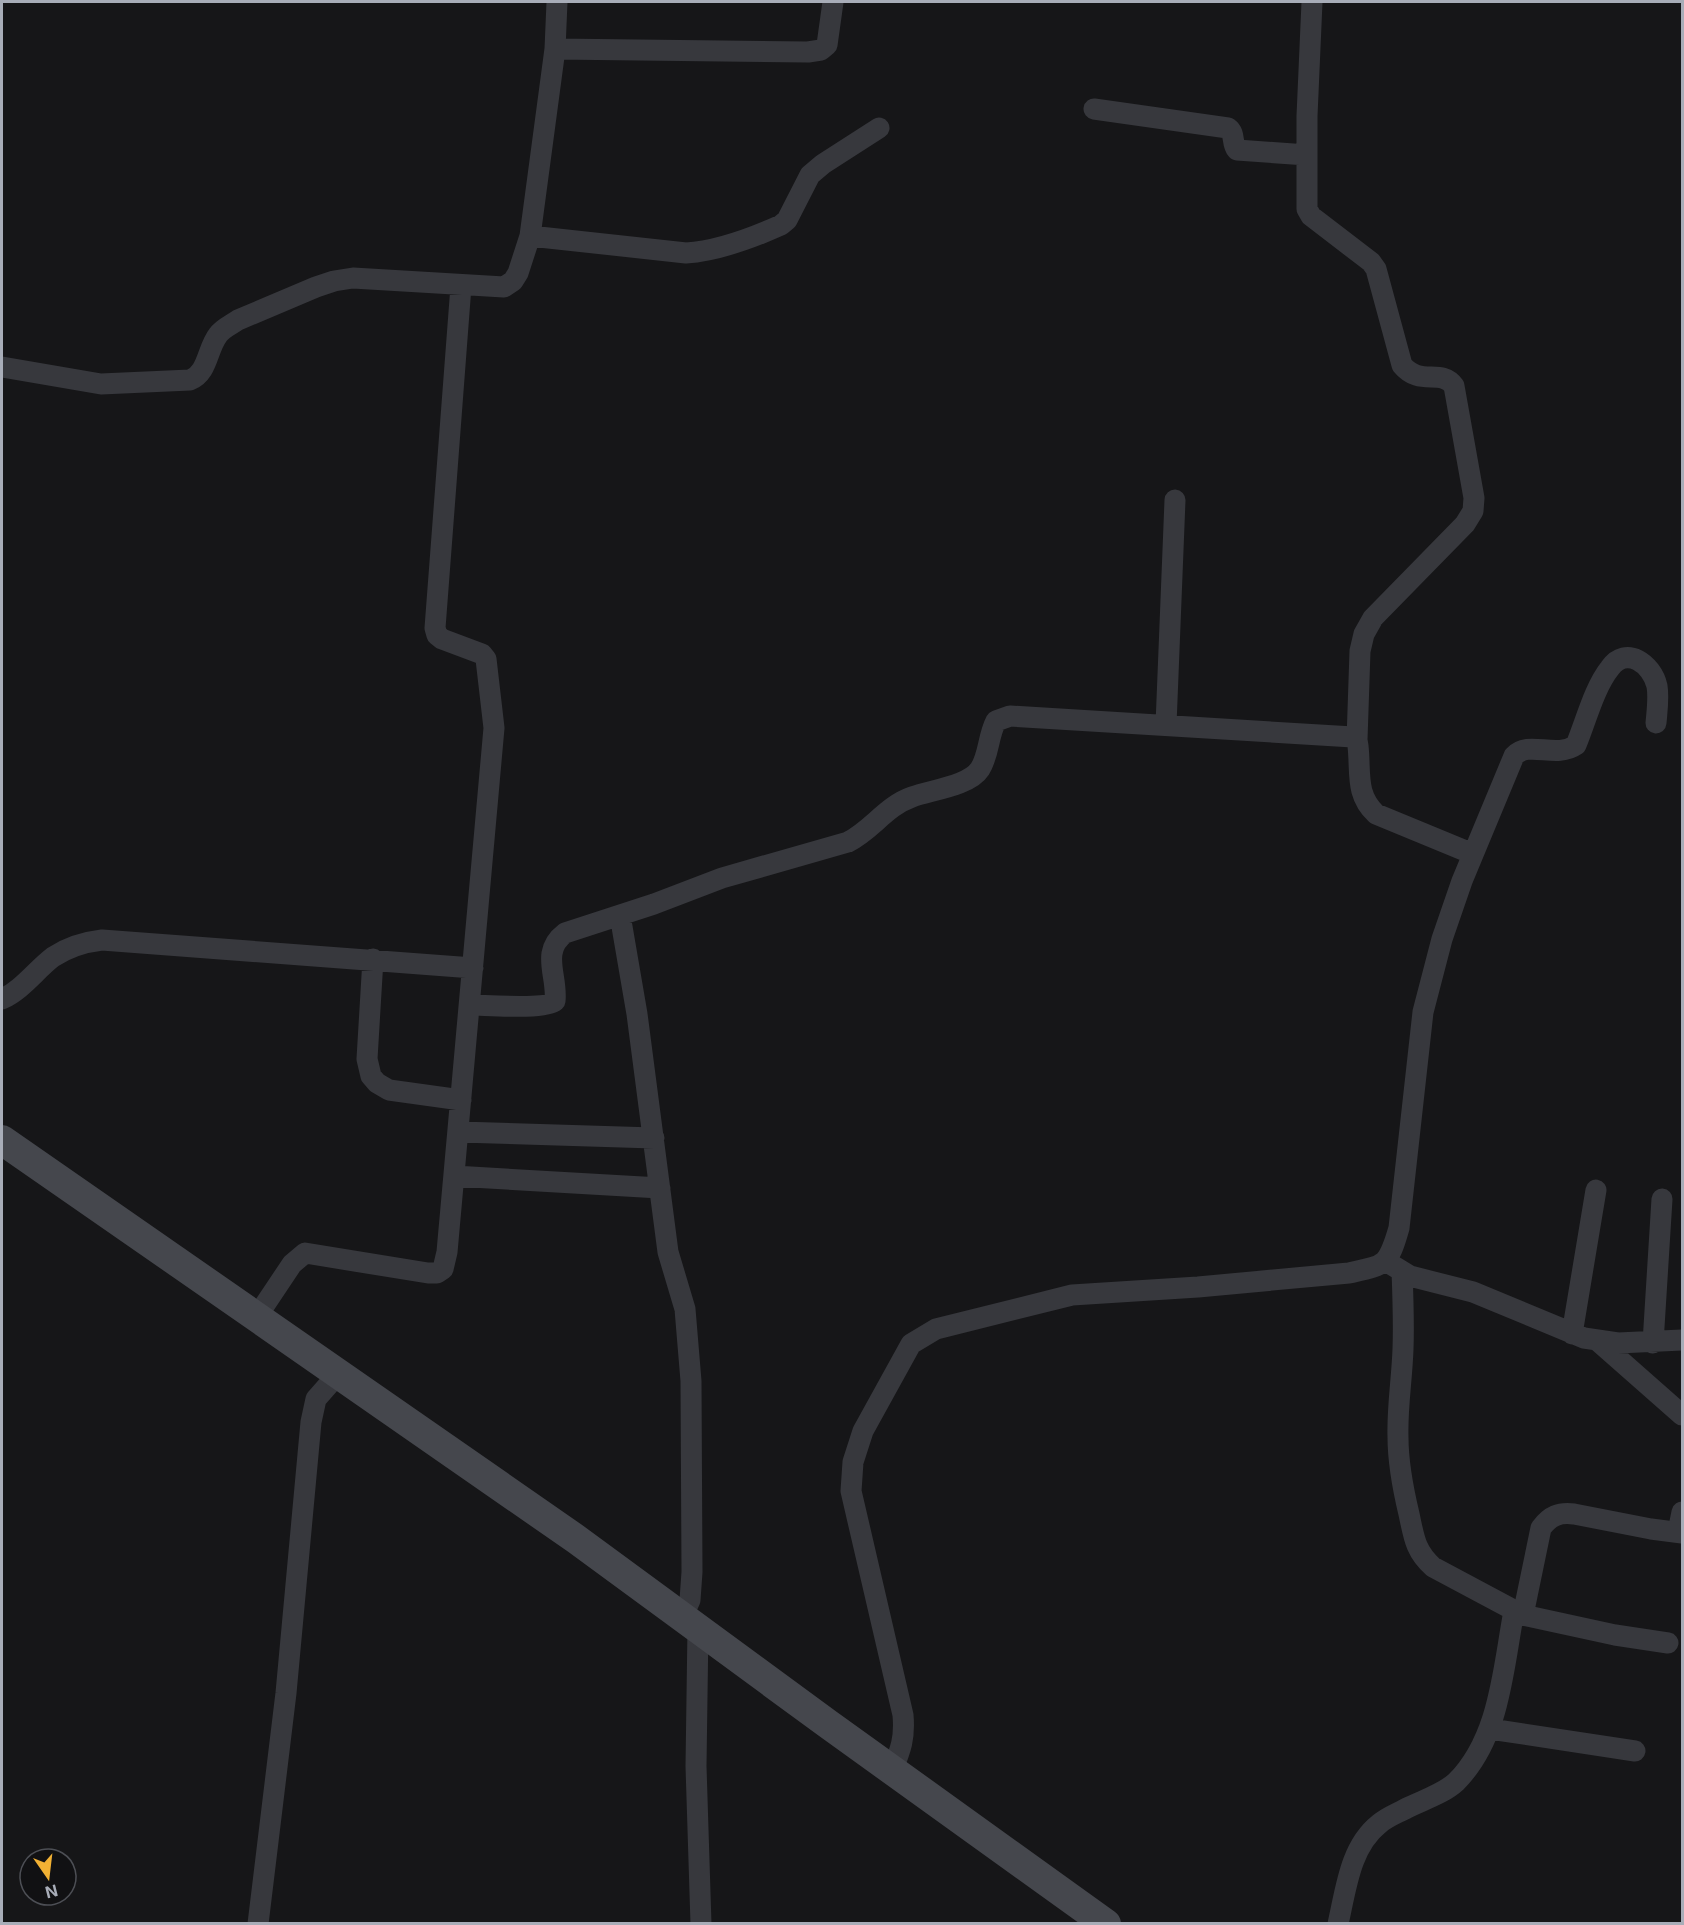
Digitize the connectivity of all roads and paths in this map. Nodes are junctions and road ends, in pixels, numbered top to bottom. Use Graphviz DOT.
graph roads {
  1 [pos="557,2"];
  2 [pos="833,2"];
  3 [pos="1312,2"];
  4 [pos="555,49"];
  5 [pos="1094,110"];
  6 [pos="879,128"];
  7 [pos="1307,155"];
  8 [pos="530,236"];
  9 [pos="461,286"];
  10 [pos="2,367"];
  11 [pos="1174,500"];
  12 [pos="1656,723"];
  13 [pos="1166,725"];
  14 [pos="1357,740"];
  15 [pos="1473,854"];
  16 [pos="620,915"];
  17 [pos="373,959"];
  18 [pos="473,968"];
  19 [pos="2,999"];
  20 [pos="470,1005"];
  21 [pos="461,1100"];
  22 [pos="459,1132"];
  23 [pos="654,1138"];
  24 [pos="2,1140"];
  25 [pos="454,1176"];
  26 [pos="660,1188"];
  27 [pos="1596,1190"];
  28 [pos="1662,1199"];
  29 [pos="1395,1266"];
  30 [pos="256,1318"];
  31 [pos="1572,1334"];
  32 [pos="1683,1340"];
  33 [pos="1598,1341"];
  34 [pos="1653,1342"];
  35 [pos="338,1374"];
  36 [pos="1683,1415"];
  37 [pos="1681,1526"];
  38 [pos="1519,1613"];
  39 [pos="690,1621"];
  40 [pos="1668,1643"];
  41 [pos="1490,1728"];
  42 [pos="1635,1751"];
  43 [pos="892,1771"];
  44 [pos="258,1923"];
  45 [pos="701,1923"];
  46 [pos="1106,1923"];
  47 [pos="1338,1923"];
  1 -- 4 [label="street"];
  2 -- 4 [label="street"];
  3 -- 7 [label="street"];
  4 -- 8 [label="street"];
  5 -- 7 [label="street"];
  6 -- 8 [label="street"];
  7 -- 14 [label="street"];
  8 -- 9 [label="street"];
  9 -- 10 [label="street"];
  9 -- 18 [label="street"];
  11 -- 13 [label="street"];
  12 -- 15 [label="street"];
  13 -- 14 [label="street"];
  13 -- 16 [label="street"];
  14 -- 15 [label="street"];
  15 -- 29 [label="street"];
  16 -- 20 [label="street"];
  16 -- 23 [label="street"];
  17 -- 18 [label="street"];
  17 -- 19 [label="street"];
  17 -- 21 [label="street"];
  18 -- 20 [label="street"];
  20 -- 21 [label="street"];
  21 -- 22 [label="street"];
  22 -- 23 [label="street"];
  22 -- 25 [label="street"];
  23 -- 26 [label="street"];
  24 -- 30 [label="main road"];
  25 -- 26 [label="street"];
  25 -- 30 [label="street"];
  26 -- 39 [label="street"];
  27 -- 31 [label="street"];
  28 -- 34 [label="street"];
  29 -- 31 [label="street"];
  29 -- 38 [label="street"];
  29 -- 43 [label="street"];
  30 -- 35 [label="main road"];
  31 -- 33 [label="street"];
  32 -- 34 [label="street"];
  33 -- 34 [label="street"];
  33 -- 36 [label="street"];
  35 -- 39 [label="main road"];
  35 -- 44 [label="street"];
  37 -- 38 [label="street"];
  38 -- 40 [label="street"];
  38 -- 41 [label="street"];
  39 -- 43 [label="main road"];
  39 -- 45 [label="street"];
  41 -- 42 [label="street"];
  41 -- 47 [label="street"];
  43 -- 46 [label="main road"];
}
